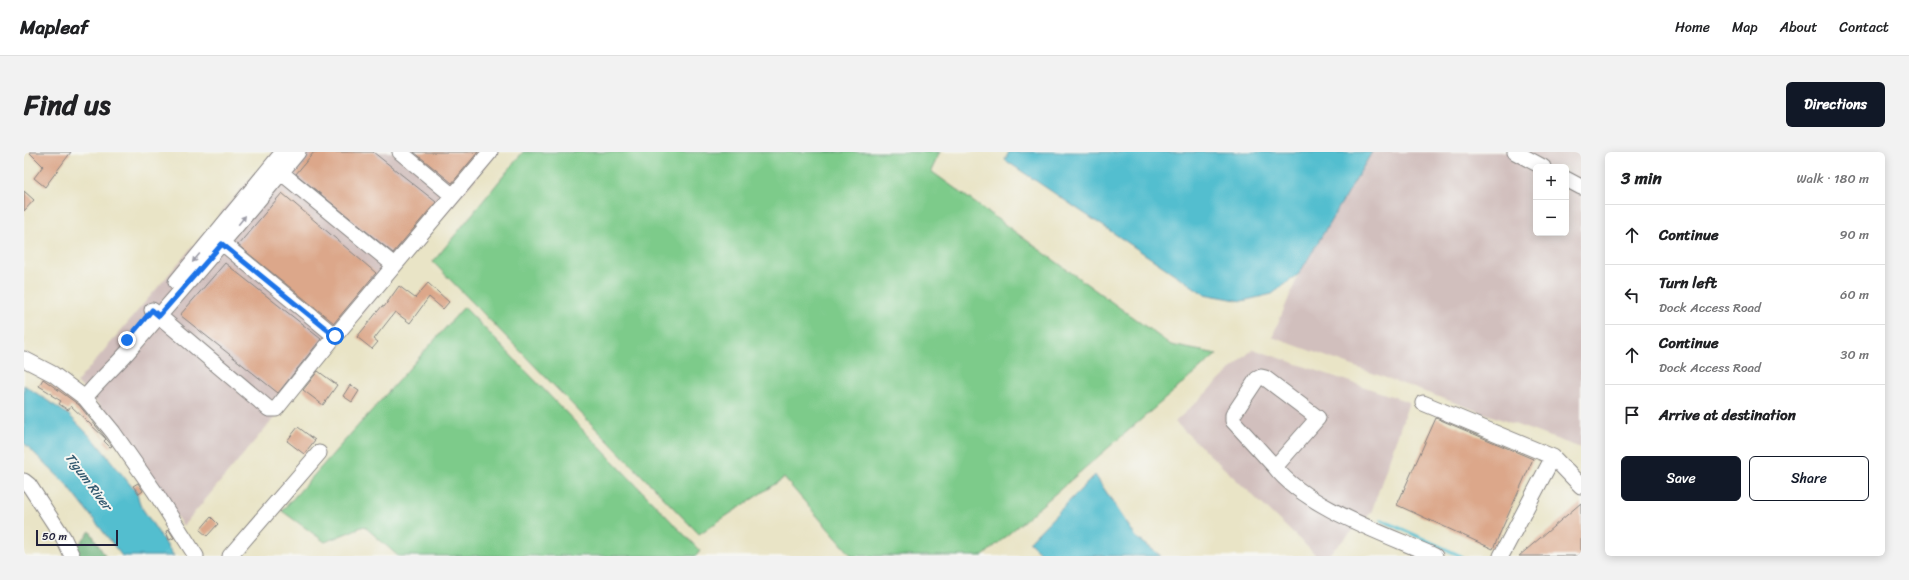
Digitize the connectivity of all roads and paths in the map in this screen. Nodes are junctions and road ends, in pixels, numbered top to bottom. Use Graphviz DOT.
graph roads {
  1 [pos="283,152"];
  2 [pos="298,152"];
  3 [pos="400,152"];
  4 [pos="490,152"];
  5 [pos="1515,152"];
  6 [pos="1538,164"];
  7 [pos="276,169"];
  8 [pos="1569,181"];
  9 [pos="1581,187"];
  10 [pos="453,196"];
  11 [pos="218,240"];
  12 [pos="394,266"];
  13 [pos="155,313"];
  14 [pos="335,336"];
  15 [pos="24,359"];
  16 [pos="85,398"];
  17 [pos="1423,403"];
  18 [pos="319,453"];
  19 [pos="1553,457"];
  20 [pos="1275,467"];
  21 [pos="24,481"];
  22 [pos="1581,486"];
  23 [pos="1503,555"];
  24 [pos="72,556"];
  25 [pos="196,556"];
  26 [pos="230,556"];
  27 [pos="1435,556"];
  1 -- 7 [label="street"];
  2 -- 7 [label="street"];
  3 -- 10 [label="street"];
  4 -- 10 [label="street"];
  5 -- 6 [label="street"];
  7 -- 11 [label="street"];
  7 -- 12 [label="street"];
  8 -- 9 [label="street"];
  10 -- 12 [label="street"];
  11 -- 13 [label="street"];
  11 -- 14 [label="street"];
  12 -- 14 [label="street"];
  13 -- 14 [label="street"];
  13 -- 16 [label="street"];
  15 -- 16 [label="street"];
  16 -- 25 [label="street"];
  17 -- 19 [label="street"];
  18 -- 26 [label="street"];
  19 -- 22 [label="street"];
  19 -- 23 [label="street"];
  20 -- 20 [label="street"];
  20 -- 27 [label="street"];
  21 -- 24 [label="street"];
}
